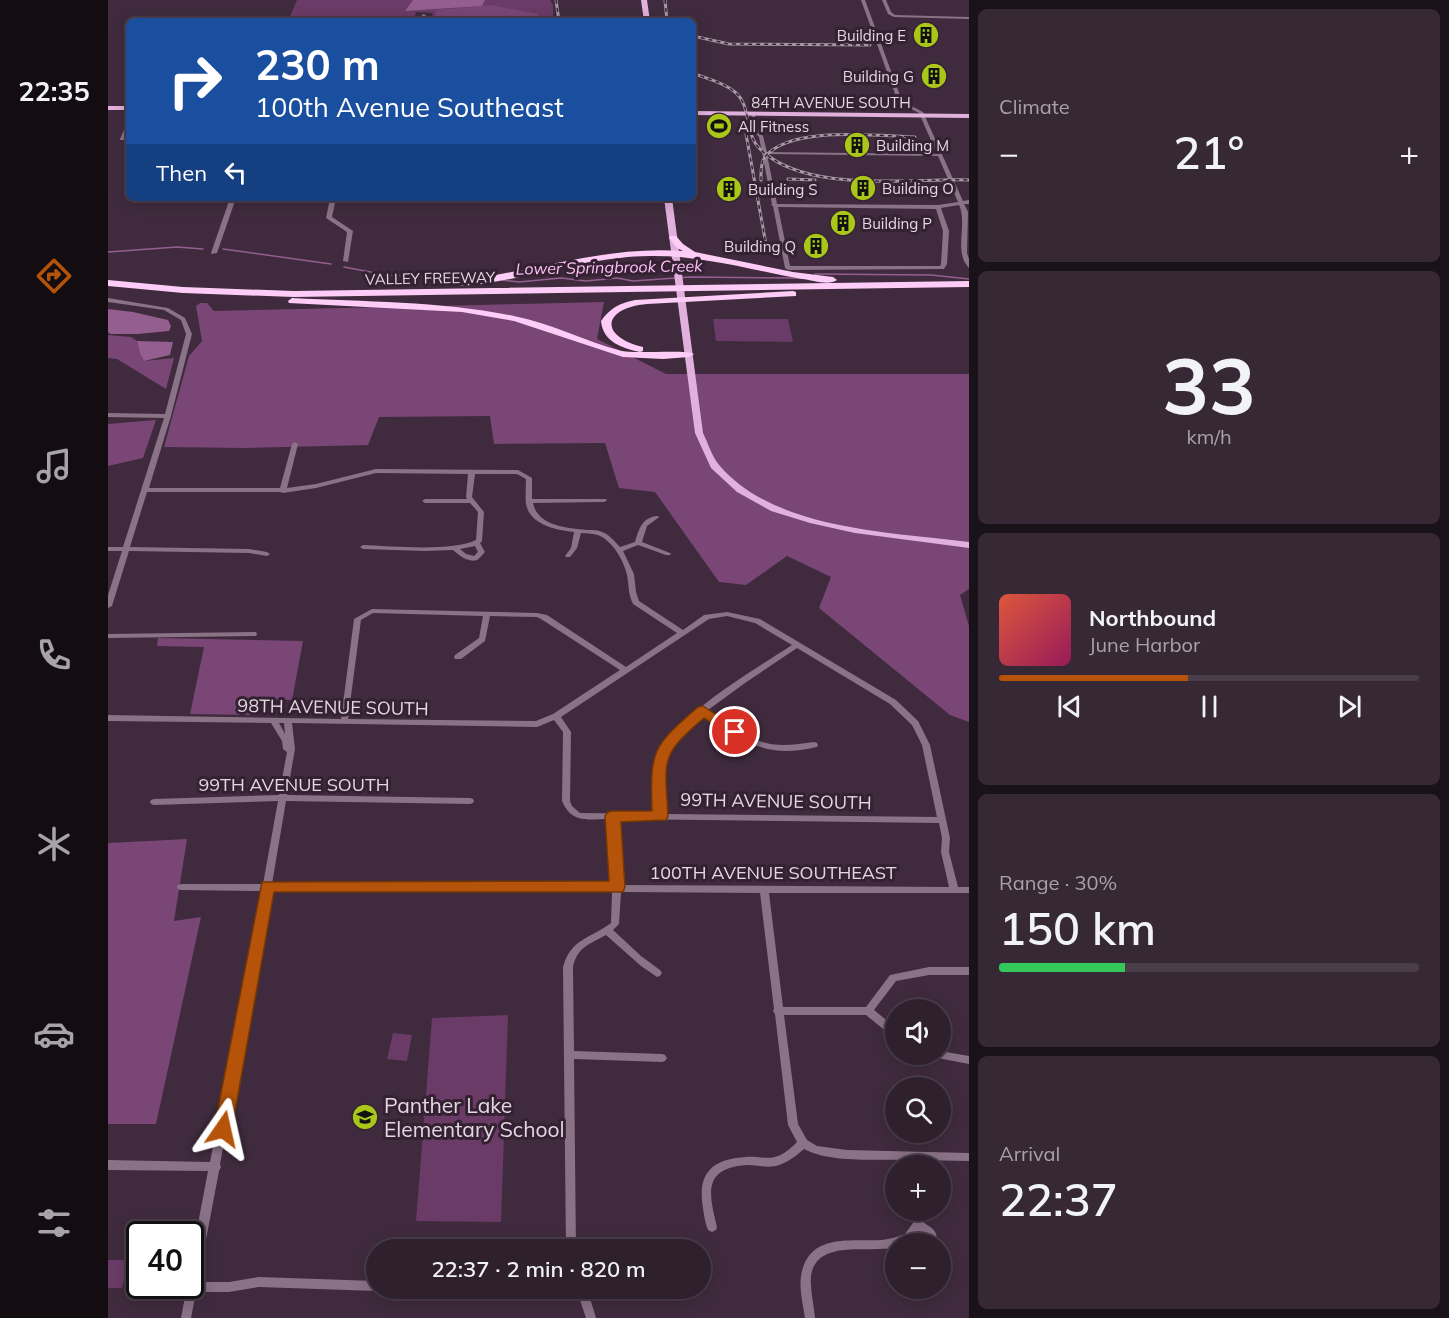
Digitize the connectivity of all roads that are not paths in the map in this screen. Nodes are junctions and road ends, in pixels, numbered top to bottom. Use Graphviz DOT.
graph roads {
  1 [pos="644,0"];
  2 [pos="863,0"];
  3 [pos="884,0"];
  4 [pos="424,15"];
  5 [pos="422,18"];
  6 [pos="647,18"];
  7 [pos="969,18"];
  8 [pos="108,108"];
  9 [pos="126,108"];
  10 [pos="696,114"];
  11 [pos="753,115"];
  12 [pos="923,116"];
  13 [pos="969,116"];
  14 [pos="126,130"];
  15 [pos="122,139"];
  16 [pos="764,153"];
  17 [pos="940,155"];
  18 [pos="232,201"];
  19 [pos="332,201"];
  20 [pos="668,201"];
  21 [pos="969,202"];
  22 [pos="961,203"];
  23 [pos="774,205"];
  24 [pos="938,207"];
  25 [pos="965,212"];
  26 [pos="969,220"];
  27 [pos="673,238"];
  28 [pos="675,252"];
  29 [pos="214,253"];
  30 [pos="700,256"];
  31 [pos="345,261"];
  32 [pos="969,266"];
  33 [pos="785,270"];
  34 [pos="108,283"];
  35 [pos="964,284"];
  36 [pos="108,290"];
  37 [pos="199,291"];
  38 [pos="969,291"];
  39 [pos="796,294"];
  40 [pos="108,300"];
  41 [pos="282,300"];
  42 [pos="689,354"];
  43 [pos="108,415"];
  44 [pos="168,416"];
  45 [pos="294,444"];
  46 [pos="472,471"];
  47 [pos="145,489"];
  48 [pos="283,490"];
  49 [pos="604,500"];
  50 [pos="425,501"];
  51 [pos="470,501"];
  52 [pos="529,501"];
  53 [pos="656,517"];
  54 [pos="578,530"];
  55 [pos="638,543"];
  56 [pos="477,544"];
  57 [pos="969,545"];
  58 [pos="363,547"];
  59 [pos="458,548"];
  60 [pos="108,549"];
  61 [pos="126,549"];
  62 [pos="619,550"];
  63 [pos="267,554"];
  64 [pos="668,554"];
  65 [pos="568,556"];
  66 [pos="108,606"];
  67 [pos="487,613"];
  68 [pos="681,632"];
  69 [pos="253,634"];
  70 [pos="108,636"];
  71 [pos="797,645"];
  72 [pos="458,657"];
  73 [pos="625,670"];
  74 [pos="703,711"];
  75 [pos="556,716"];
  76 [pos="108,718"];
  77 [pos="274,722"];
  78 [pos="288,722"];
  79 [pos="344,722"];
  80 [pos="814,745"];
  81 [pos="288,762"];
  82 [pos="282,798"];
  83 [pos="470,801"];
  84 [pos="154,802"];
  85 [pos="613,816"];
  86 [pos="660,816"];
  87 [pos="942,820"];
  88 [pos="267,886"];
  89 [pos="182,887"];
  90 [pos="617,887"];
  91 [pos="764,889"];
  92 [pos="954,890"];
  93 [pos="969,890"];
  94 [pos="608,931"];
  95 [pos="969,971"];
  96 [pos="657,973"];
  97 [pos="778,1011"];
  98 [pos="868,1011"];
  99 [pos="885,1025"];
  100 [pos="570,1055"];
  101 [pos="951,1057"];
  102 [pos="663,1058"];
  103 [pos="969,1060"];
  104 [pos="803,1143"];
  105 [pos="969,1156"];
  106 [pos="951,1157"];
  107 [pos="885,1158"];
  108 [pos="108,1165"];
  109 [pos="216,1167"];
  110 [pos="916,1221"];
  111 [pos="712,1227"];
  112 [pos="204,1230"];
  113 [pos="915,1230"];
  114 [pos="916,1233"];
  115 [pos="571,1239"];
  116 [pos="204,1287"];
  117 [pos="366,1287"];
  118 [pos="190,1299"];
  119 [pos="585,1299"];
  120 [pos="186,1318"];
  121 [pos="591,1318"];
  122 [pos="810,1318"];
  1 -- 6 [label="main road"];
  2 -- 12 [label="street"];
  3 -- 7 [label="street"];
  4 -- 5 [label="street"];
  8 -- 9 [label="main road"];
  10 -- 11 [label="main road, 84TH AVENUE SOUTH"];
  11 -- 12 [label="main road, 84TH AVENUE SOUTH"];
  11 -- 16 [label="street"];
  12 -- 13 [label="main road, 84TH AVENUE SOUTH"];
  12 -- 17 [label="street"];
  14 -- 15 [label="street"];
  16 -- 17 [label="street"];
  16 -- 23 [label="street"];
  17 -- 22 [label="street"];
  18 -- 29 [label="street"];
  19 -- 31 [label="street"];
  20 -- 27 [label="main road"];
  21 -- 22 [label="street"];
  22 -- 24 [label="street"];
  22 -- 25 [label="street"];
  23 -- 24 [label="street"];
  23 -- 33 [label="street"];
  24 -- 33 [label="street"];
  25 -- 26 [label="street"];
  25 -- 32 [label="street"];
  27 -- 28 [label="main road"];
  27 -- 30 [label="highway"];
  28 -- 30 [label="highway"];
  28 -- 37 [label="highway"];
  28 -- 42 [label="main road"];
  30 -- 33 [label="highway"];
  33 -- 35 [label="highway"];
  34 -- 37 [label="highway, VALLEY FREEWAY"];
  35 -- 37 [label="highway, VALLEY FREEWAY"];
  36 -- 41 [label="highway, VALLEY FREEWAY"];
  38 -- 39 [label="highway, VALLEY FREEWAY"];
  39 -- 41 [label="highway, VALLEY FREEWAY"];
  39 -- 42 [label="highway"];
  40 -- 44 [label="street"];
  41 -- 42 [label="highway"];
  42 -- 57 [label="main road"];
  43 -- 44 [label="street"];
  44 -- 47 [label="street"];
  45 -- 48 [label="street"];
  46 -- 48 [label="street"];
  46 -- 51 [label="street"];
  46 -- 52 [label="street"];
  47 -- 48 [label="street"];
  47 -- 61 [label="street"];
  49 -- 52 [label="street"];
  50 -- 51 [label="street"];
  51 -- 56 [label="street"];
  52 -- 54 [label="street"];
  53 -- 55 [label="street"];
  54 -- 62 [label="street"];
  54 -- 65 [label="street"];
  55 -- 62 [label="street"];
  55 -- 64 [label="street"];
  56 -- 59 [label="street"];
  56 -- 59 [label="street"];
  58 -- 59 [label="street"];
  60 -- 61 [label="street"];
  61 -- 63 [label="street"];
  61 -- 66 [label="street"];
  62 -- 68 [label="street"];
  67 -- 72 [label="street"];
  67 -- 73 [label="street"];
  67 -- 79 [label="street"];
  68 -- 71 [label="street, 98TH AVENUE SOUTH"];
  68 -- 73 [label="street, 98TH AVENUE SOUTH"];
  69 -- 70 [label="street"];
  71 -- 74 [label="street"];
  71 -- 87 [label="street"];
  73 -- 75 [label="street, 98TH AVENUE SOUTH"];
  74 -- 80 [label="street"];
  74 -- 86 [label="street"];
  75 -- 79 [label="street, 98TH AVENUE SOUTH"];
  75 -- 85 [label="street, 99TH AVENUE SOUTH"];
  76 -- 77 [label="street, 98TH AVENUE SOUTH"];
  77 -- 78 [label="street, 98TH AVENUE SOUTH"];
  77 -- 81 [label="street"];
  78 -- 79 [label="street, 98TH AVENUE SOUTH"];
  78 -- 81 [label="street"];
  81 -- 82 [label="street"];
  82 -- 83 [label="street, 99TH AVENUE SOUTH"];
  82 -- 84 [label="street, 99TH AVENUE SOUTH"];
  82 -- 88 [label="street"];
  85 -- 86 [label="street, 99TH AVENUE SOUTH"];
  85 -- 90 [label="street"];
  86 -- 87 [label="street, 99TH AVENUE SOUTH"];
  87 -- 92 [label="street"];
  88 -- 89 [label="street, 100TH AVENUE SOUTHEAST"];
  88 -- 90 [label="street, 100TH AVENUE SOUTHEAST"];
  88 -- 109 [label="street"];
  90 -- 91 [label="street, 100TH AVENUE SOUTHEAST"];
  90 -- 94 [label="street"];
  91 -- 92 [label="street, 100TH AVENUE SOUTHEAST"];
  91 -- 97 [label="street"];
  92 -- 93 [label="street, 100TH AVENUE SOUTHEAST"];
  94 -- 96 [label="street"];
  94 -- 100 [label="street"];
  95 -- 98 [label="street"];
  97 -- 98 [label="street"];
  97 -- 104 [label="street"];
  98 -- 99 [label="street"];
  100 -- 102 [label="street"];
  100 -- 115 [label="street"];
  101 -- 103 [label="street"];
  104 -- 107 [label="street"];
  104 -- 111 [label="street"];
  105 -- 106 [label="street"];
  108 -- 109 [label="street"];
  109 -- 112 [label="street"];
  110 -- 113 [label="street"];
  113 -- 114 [label="street"];
  113 -- 122 [label="street"];
  116 -- 117 [label="street"];
  118 -- 120 [label="street"];
  119 -- 121 [label="street"];
}
